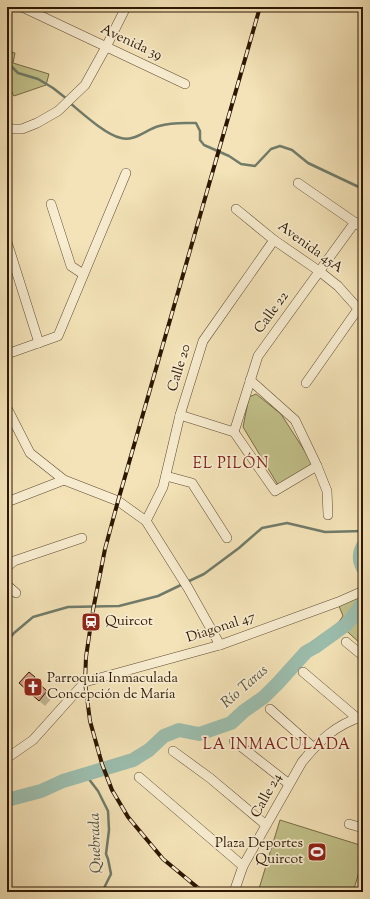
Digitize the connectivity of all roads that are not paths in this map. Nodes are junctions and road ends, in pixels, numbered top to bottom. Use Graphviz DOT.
graph roads {
  1 [pos="22,7"];
  2 [pos="126,7"];
  3 [pos="106,48"];
  4 [pos="185,84"];
  5 [pos="7,128"];
  6 [pos="126,172"];
  7 [pos="298,183"];
  8 [pos="51,204"];
  9 [pos="236,209"];
  10 [pos="355,222"];
  11 [pos="363,228"];
  12 [pos="274,240"];
  13 [pos="7,242"];
  14 [pos="319,271"];
  15 [pos="84,274"];
  16 [pos="361,312"];
  17 [pos="39,343"];
  18 [pos="7,354"];
  19 [pos="250,380"];
  20 [pos="306,383"];
  21 [pos="7,408"];
  22 [pos="180,415"];
  23 [pos="234,432"];
  24 [pos="317,466"];
  25 [pos="166,476"];
  26 [pos="64,480"];
  27 [pos="7,502"];
  28 [pos="328,515"];
  29 [pos="146,521"];
  30 [pos="82,538"];
  31 [pos="227,538"];
  32 [pos="7,567"];
  33 [pos="7,585"];
  34 [pos="363,591"];
  35 [pos="16,593"];
  36 [pos="346,642"];
  37 [pos="220,645"];
  38 [pos="363,656"];
  39 [pos="303,672"];
  40 [pos="270,709"];
  41 [pos="360,717"];
  42 [pos="234,741"];
  43 [pos="314,748"];
  44 [pos="173,751"];
  45 [pos="7,758"];
  46 [pos="139,777"];
  47 [pos="289,784"];
  48 [pos="349,824"];
  49 [pos="266,825"];
  50 [pos="363,828"];
  51 [pos="243,866"];
  52 [pos="234,892"];
  1 -- 3 [label="street, Avenida 39"];
  2 -- 3 [label="street"];
  3 -- 4 [label="street, Avenida 39"];
  3 -- 5 [label="street"];
  6 -- 15 [label="street"];
  7 -- 10 [label="street"];
  8 -- 15 [label="street"];
  9 -- 12 [label="street, Avenida 45A"];
  10 -- 11 [label="street"];
  10 -- 14 [label="street, Calle 22"];
  12 -- 14 [label="street, Avenida 45A"];
  12 -- 22 [label="street, Calle 20"];
  13 -- 17 [label="street"];
  14 -- 16 [label="street, Avenida 45A"];
  14 -- 19 [label="street, Calle 22"];
  15 -- 17 [label="street"];
  16 -- 20 [label="street"];
  17 -- 18 [label="street"];
  19 -- 23 [label="street, Calle 22"];
  19 -- 24 [label="street"];
  21 -- 26 [label="street"];
  22 -- 23 [label="street"];
  22 -- 25 [label="street, Calle 20"];
  23 -- 24 [label="street"];
  24 -- 28 [label="street"];
  25 -- 29 [label="street, Calle 20"];
  25 -- 31 [label="street"];
  26 -- 27 [label="street"];
  26 -- 29 [label="street"];
  29 -- 37 [label="street"];
  30 -- 32 [label="street"];
  33 -- 35 [label="street"];
  34 -- 37 [label="street, Diagonal 47"];
  36 -- 38 [label="street"];
  37 -- 45 [label="street, Diagonal 47"];
  39 -- 41 [label="street"];
  40 -- 43 [label="street"];
  41 -- 43 [label="street, Calle 24"];
  42 -- 47 [label="street"];
  43 -- 47 [label="street, Calle 24"];
  44 -- 49 [label="street"];
  46 -- 51 [label="street"];
  47 -- 49 [label="street, Calle 24"];
  48 -- 50 [label="street"];
  49 -- 51 [label="street, Calle 24"];
  51 -- 52 [label="street, Calle 24"];
}
